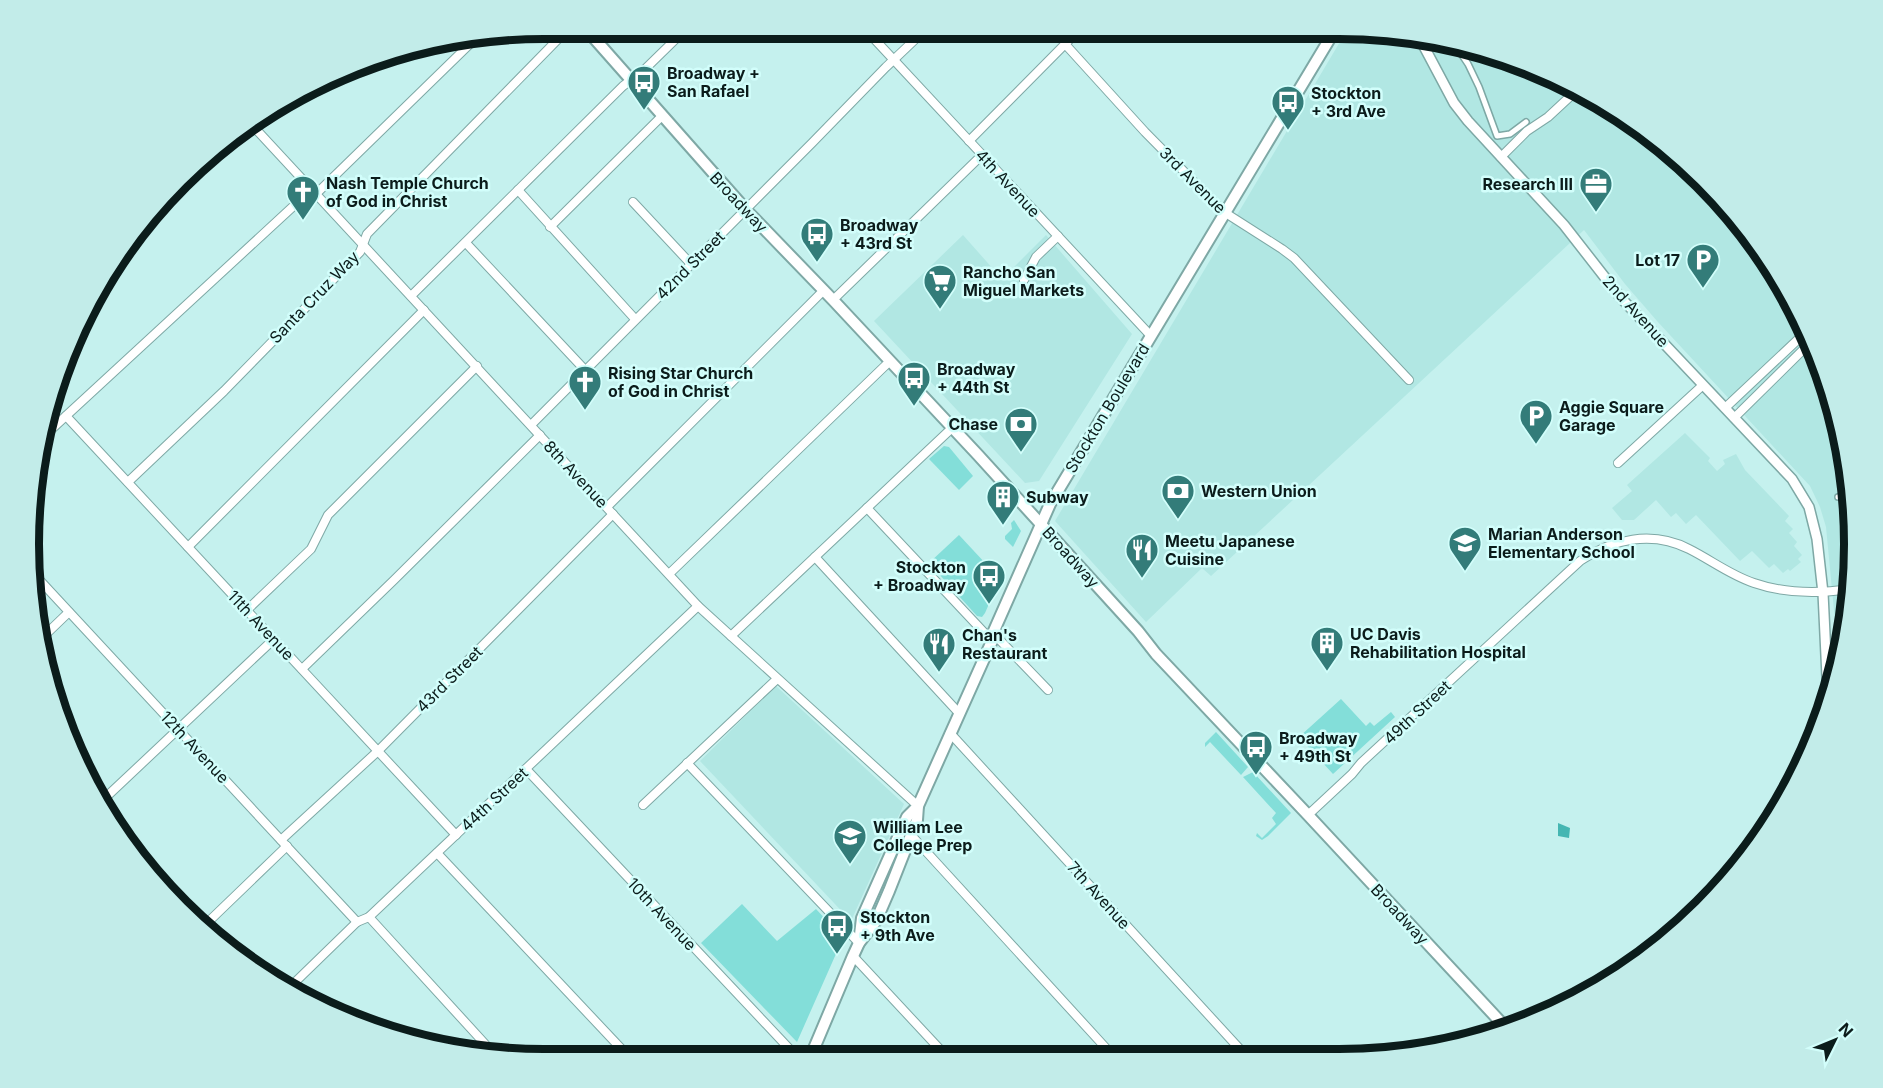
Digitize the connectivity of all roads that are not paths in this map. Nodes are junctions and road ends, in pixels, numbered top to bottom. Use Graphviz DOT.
graph roads {
  1 [pos="557,39"];
  2 [pos="596,39"];
  3 [pos="676,39"];
  4 [pos="874,39"];
  5 [pos="916,39"];
  6 [pos="1070,39"];
  7 [pos="1330,39"];
  8 [pos="1065,44"];
  9 [pos="469,45"];
  10 [pos="1424,46"];
  11 [pos="1461,54"];
  12 [pos="894,60"];
  13 [pos="631,80"];
  14 [pos="1571,96"];
  15 [pos="662,116"];
  16 [pos="1526,122"];
  17 [pos="256,129"];
  18 [pos="969,141"];
  19 [pos="982,155"];
  20 [pos="1501,157"];
  21 [pos="518,190"];
  22 [pos="314,192"];
  23 [pos="633,202"];
  24 [pos="746,210"];
  25 [pos="1224,212"];
  26 [pos="550,227"];
  27 [pos="1058,236"];
  28 [pos="363,243"];
  29 [pos="466,243"];
  30 [pos="690,264"];
  31 [pos="1024,280"];
  32 [pos="824,290"];
  33 [pos="411,296"];
  34 [pos="833,300"];
  35 [pos="424,310"];
  36 [pos="635,319"];
  37 [pos="1150,336"];
  38 [pos="1800,337"];
  39 [pos="1805,348"];
  40 [pos="890,360"];
  41 [pos="477,366"];
  42 [pos="585,370"];
  43 [pos="1409,380"];
  44 [pos="1703,385"];
  45 [pos="1725,408"];
  46 [pos="66,416"];
  47 [pos="1734,418"];
  48 [pos="531,425"];
  49 [pos="53,428"];
  50 [pos="952,428"];
  51 [pos="540,435"];
  52 [pos="1618,464"];
  53 [pos="128,482"];
  54 [pos="1838,497"];
  55 [pos="1842,497"];
  56 [pos="607,507"];
  57 [pos="867,508"];
  58 [pos="613,514"];
  59 [pos="1041,524"];
  60 [pos="188,547"];
  61 [pos="814,557"];
  62 [pos="669,574"];
  63 [pos="40,581"];
  64 [pos="1842,590"];
  65 [pos="1823,593"];
  66 [pos="698,606"];
  67 [pos="247,610"];
  68 [pos="69,612"];
  69 [pos="47,633"];
  70 [pos="731,636"];
  71 [pos="993,637"];
  72 [pos="274,639"];
  73 [pos="302,669"];
  74 [pos="1827,675"];
  75 [pos="777,679"];
  76 [pos="1048,690"];
  77 [pos="958,712"];
  78 [pos="178,729"];
  79 [pos="950,733"];
  80 [pos="378,751"];
  81 [pos="687,764"];
  82 [pos="526,769"];
  83 [pos="107,796"];
  84 [pos="643,805"];
  85 [pos="918,806"];
  86 [pos="1308,815"];
  87 [pos="456,835"];
  88 [pos="911,835"];
  89 [pos="284,843"];
  90 [pos="437,853"];
  91 [pos="369,917"];
  92 [pos="208,922"];
  93 [pos="357,922"];
  94 [pos="859,943"];
  95 [pos="854,956"];
  96 [pos="294,983"];
  97 [pos="1501,1022"];
  98 [pos="487,1046"];
  99 [pos="622,1049"];
  100 [pos="790,1049"];
  101 [pos="814,1049"];
  102 [pos="940,1049"];
  103 [pos="1107,1049"];
  104 [pos="1240,1049"];
  1 -- 28 [label="street, Santa Cruz Way"];
  2 -- 13 [label="main road, Broadway"];
  3 -- 13 [label="street"];
  4 -- 12 [label="street, 4th Avenue"];
  5 -- 12 [label="street, 42nd Street"];
  6 -- 8 [label="street"];
  7 -- 25 [label="main road, Stockton Boulevard"];
  8 -- 18 [label="street"];
  8 -- 25 [label="street, 3rd Avenue"];
  9 -- 22 [label="street"];
  10 -- 20 [label="street, 2nd Avenue"];
  11 -- 16 [label="street"];
  12 -- 18 [label="street, 4th Avenue"];
  12 -- 24 [label="street, 42nd Street"];
  13 -- 15 [label="main road, Broadway"];
  13 -- 21 [label="street"];
  14 -- 20 [label="street"];
  15 -- 24 [label="main road, Broadway"];
  15 -- 26 [label="street"];
  17 -- 22 [label="street, 8th Avenue"];
  18 -- 19 [label="street, 4th Avenue"];
  19 -- 27 [label="street, 4th Avenue"];
  19 -- 34 [label="street"];
  20 -- 44 [label="street, 2nd Avenue"];
  21 -- 26 [label="street"];
  21 -- 29 [label="street"];
  22 -- 28 [label="street, 8th Avenue"];
  22 -- 46 [label="street"];
  23 -- 30 [label="street"];
  24 -- 30 [label="street, 42nd Street"];
  24 -- 32 [label="main road, Broadway"];
  25 -- 37 [label="main road, Stockton Boulevard"];
  25 -- 43 [label="street, 3rd Avenue"];
  26 -- 36 [label="street"];
  27 -- 31 [label="street"];
  27 -- 37 [label="street, 4th Avenue"];
  28 -- 33 [label="street, 8th Avenue"];
  28 -- 53 [label="street, Santa Cruz Way"];
  29 -- 33 [label="street"];
  29 -- 42 [label="street"];
  30 -- 36 [label="street, 42nd Street"];
  32 -- 34 [label="main road, Broadway"];
  32 -- 56 [label="street"];
  33 -- 35 [label="street, 8th Avenue"];
  34 -- 40 [label="main road, Broadway"];
  35 -- 41 [label="street, 8th Avenue"];
  35 -- 60 [label="street"];
  36 -- 42 [label="street, 42nd Street"];
  37 -- 59 [label="main road, Stockton Boulevard"];
  38 -- 45 [label="street"];
  39 -- 47 [label="street"];
  40 -- 50 [label="main road, Broadway"];
  40 -- 62 [label="street"];
  41 -- 48 [label="street, 8th Avenue"];
  41 -- 67 [label="street"];
  42 -- 48 [label="street, 42nd Street"];
  44 -- 45 [label="street, 2nd Avenue"];
  44 -- 52 [label="street"];
  45 -- 47 [label="street, 2nd Avenue"];
  46 -- 49 [label="street"];
  46 -- 53 [label="street, 11th Avenue"];
  47 -- 65 [label="street, 2nd Avenue"];
  48 -- 51 [label="street, 8th Avenue"];
  50 -- 57 [label="street"];
  50 -- 59 [label="main road, Broadway"];
  51 -- 56 [label="street, 8th Avenue"];
  51 -- 73 [label="street"];
  53 -- 60 [label="street, 11th Avenue"];
  54 -- 55 [label="street"];
  56 -- 58 [label="street, 8th Avenue"];
  57 -- 61 [label="street"];
  57 -- 71 [label="street"];
  58 -- 62 [label="street, 8th Avenue"];
  58 -- 80 [label="street, 43rd Street"];
  59 -- 71 [label="main road, Stockton Boulevard"];
  59 -- 86 [label="main road, Broadway"];
  60 -- 67 [label="street, 11th Avenue"];
  61 -- 70 [label="street"];
  61 -- 77 [label="street"];
  62 -- 66 [label="street, 8th Avenue"];
  63 -- 68 [label="street, 12th Avenue"];
  64 -- 65 [label="street, 49th Street"];
  65 -- 74 [label="street, 2nd Avenue"];
  65 -- 86 [label="street, 49th Street"];
  66 -- 70 [label="street, 8th Avenue"];
  66 -- 82 [label="street, 44th Street"];
  67 -- 72 [label="street, 11th Avenue"];
  68 -- 69 [label="street"];
  68 -- 78 [label="street, 12th Avenue"];
  70 -- 75 [label="street, 8th Avenue"];
  71 -- 76 [label="street"];
  71 -- 77 [label="main road, Stockton Boulevard"];
  72 -- 73 [label="street, 11th Avenue"];
  72 -- 78 [label="street"];
  73 -- 80 [label="street, 11th Avenue"];
  75 -- 81 [label="street"];
  75 -- 85 [label="street, 8th Avenue"];
  77 -- 79 [label="main road, Stockton Boulevard"];
  78 -- 83 [label="street"];
  78 -- 89 [label="street, 12th Avenue"];
  79 -- 85 [label="main road, Stockton Boulevard"];
  79 -- 104 [label="street, 7th Avenue"];
  80 -- 87 [label="street, 11th Avenue"];
  80 -- 89 [label="street, 43rd Street"];
  81 -- 84 [label="street"];
  81 -- 94 [label="street"];
  82 -- 87 [label="street, 44th Street"];
  82 -- 100 [label="street, 10th Avenue"];
  85 -- 88 [label="main road, Stockton Boulevard"];
  85 -- 94 [label="main road, Stockton Boulevard"];
  86 -- 97 [label="main road, Broadway"];
  87 -- 90 [label="street, 44th Street"];
  88 -- 94 [label="main road, Stockton Boulevard"];
  88 -- 103 [label="street"];
  89 -- 92 [label="street, 43rd Street"];
  89 -- 93 [label="street, 12th Avenue"];
  90 -- 91 [label="street, 44th Street"];
  90 -- 99 [label="street"];
  91 -- 93 [label="street, 44th Street"];
  91 -- 98 [label="street"];
  93 -- 96 [label="street, 44th Street"];
  94 -- 95 [label="main road, Stockton Boulevard"];
  95 -- 101 [label="main road, Stockton Boulevard"];
  95 -- 102 [label="street"];
}
